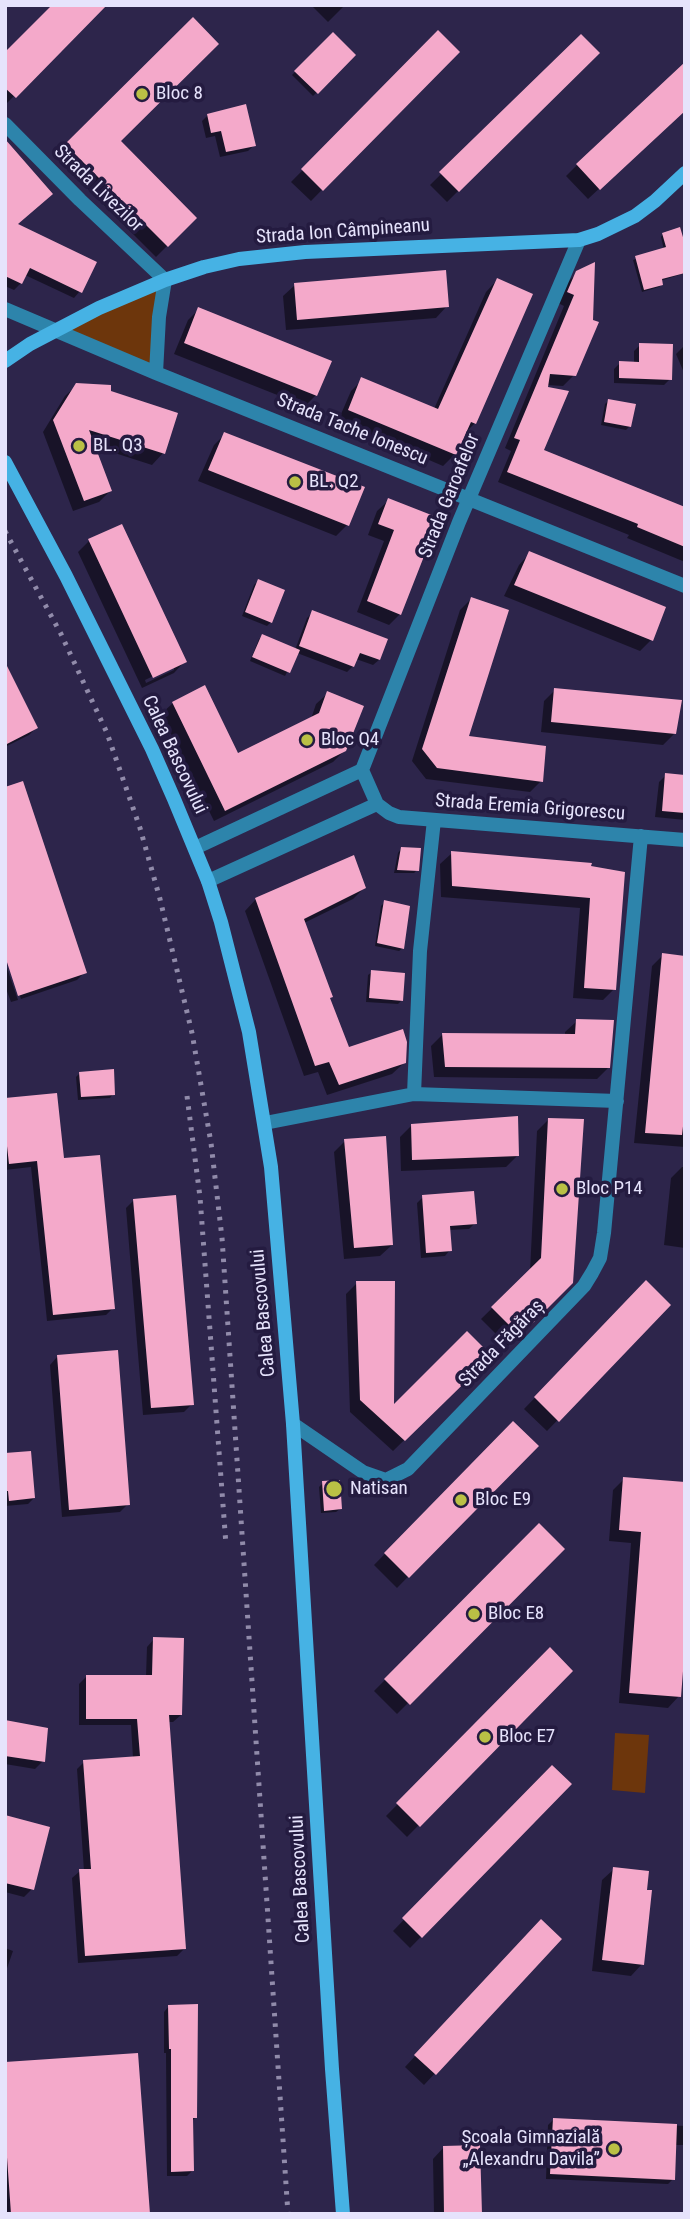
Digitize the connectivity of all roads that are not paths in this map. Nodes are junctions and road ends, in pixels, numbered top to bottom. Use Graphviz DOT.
graph roads {
  1 [pos="5,124"];
  2 [pos="683,180"];
  3 [pos="579,240"];
  4 [pos="165,280"];
  5 [pos="5,309"];
  6 [pos="56,330"];
  7 [pos="5,361"];
  8 [pos="156,373"];
  9 [pos="5,462"];
  10 [pos="469,498"];
  11 [pos="685,586"];
  12 [pos="362,770"];
  13 [pos="377,804"];
  14 [pos="434,820"];
  15 [pos="641,836"];
  16 [pos="685,840"];
  17 [pos="195,848"];
  18 [pos="208,881"];
  19 [pos="414,1094"];
  20 [pos="617,1101"];
  21 [pos="265,1123"];
  22 [pos="293,1424"];
  23 [pos="343,2214"];
  1 -- 4 [label="street, Strada Livezilor"];
  2 -- 3 [label="street, Strada Ion Câmpineanu"];
  3 -- 4 [label="street, Strada Ion Câmpineanu"];
  3 -- 10 [label="street, Strada Garoafelor"];
  4 -- 6 [label="street, Strada Ion Câmpineanu"];
  4 -- 8 [label="street"];
  5 -- 6 [label="street, Strada Tache Ionescu"];
  6 -- 7 [label="street, Strada Ion Câmpineanu"];
  6 -- 8 [label="street, Strada Tache Ionescu"];
  8 -- 10 [label="street, Strada Tache Ionescu"];
  9 -- 17 [label="street, Calea Bascovului"];
  10 -- 11 [label="street, Strada Tache Ionescu"];
  10 -- 12 [label="street, Strada Garoafelor"];
  12 -- 13 [label="street"];
  12 -- 17 [label="street"];
  13 -- 14 [label="street, Strada Eremia Grigorescu"];
  13 -- 18 [label="street"];
  14 -- 15 [label="street, Strada Eremia Grigorescu"];
  14 -- 19 [label="street"];
  15 -- 16 [label="street, Strada Eremia Grigorescu"];
  15 -- 20 [label="street, Strada Făgăraș"];
  17 -- 18 [label="street, Calea Bascovului"];
  18 -- 21 [label="street, Calea Bascovului"];
  19 -- 20 [label="street"];
  19 -- 21 [label="street"];
  20 -- 22 [label="street, Strada Făgăraș"];
  21 -- 22 [label="street, Calea Bascovului"];
  22 -- 23 [label="street, Calea Bascovului"];
}
